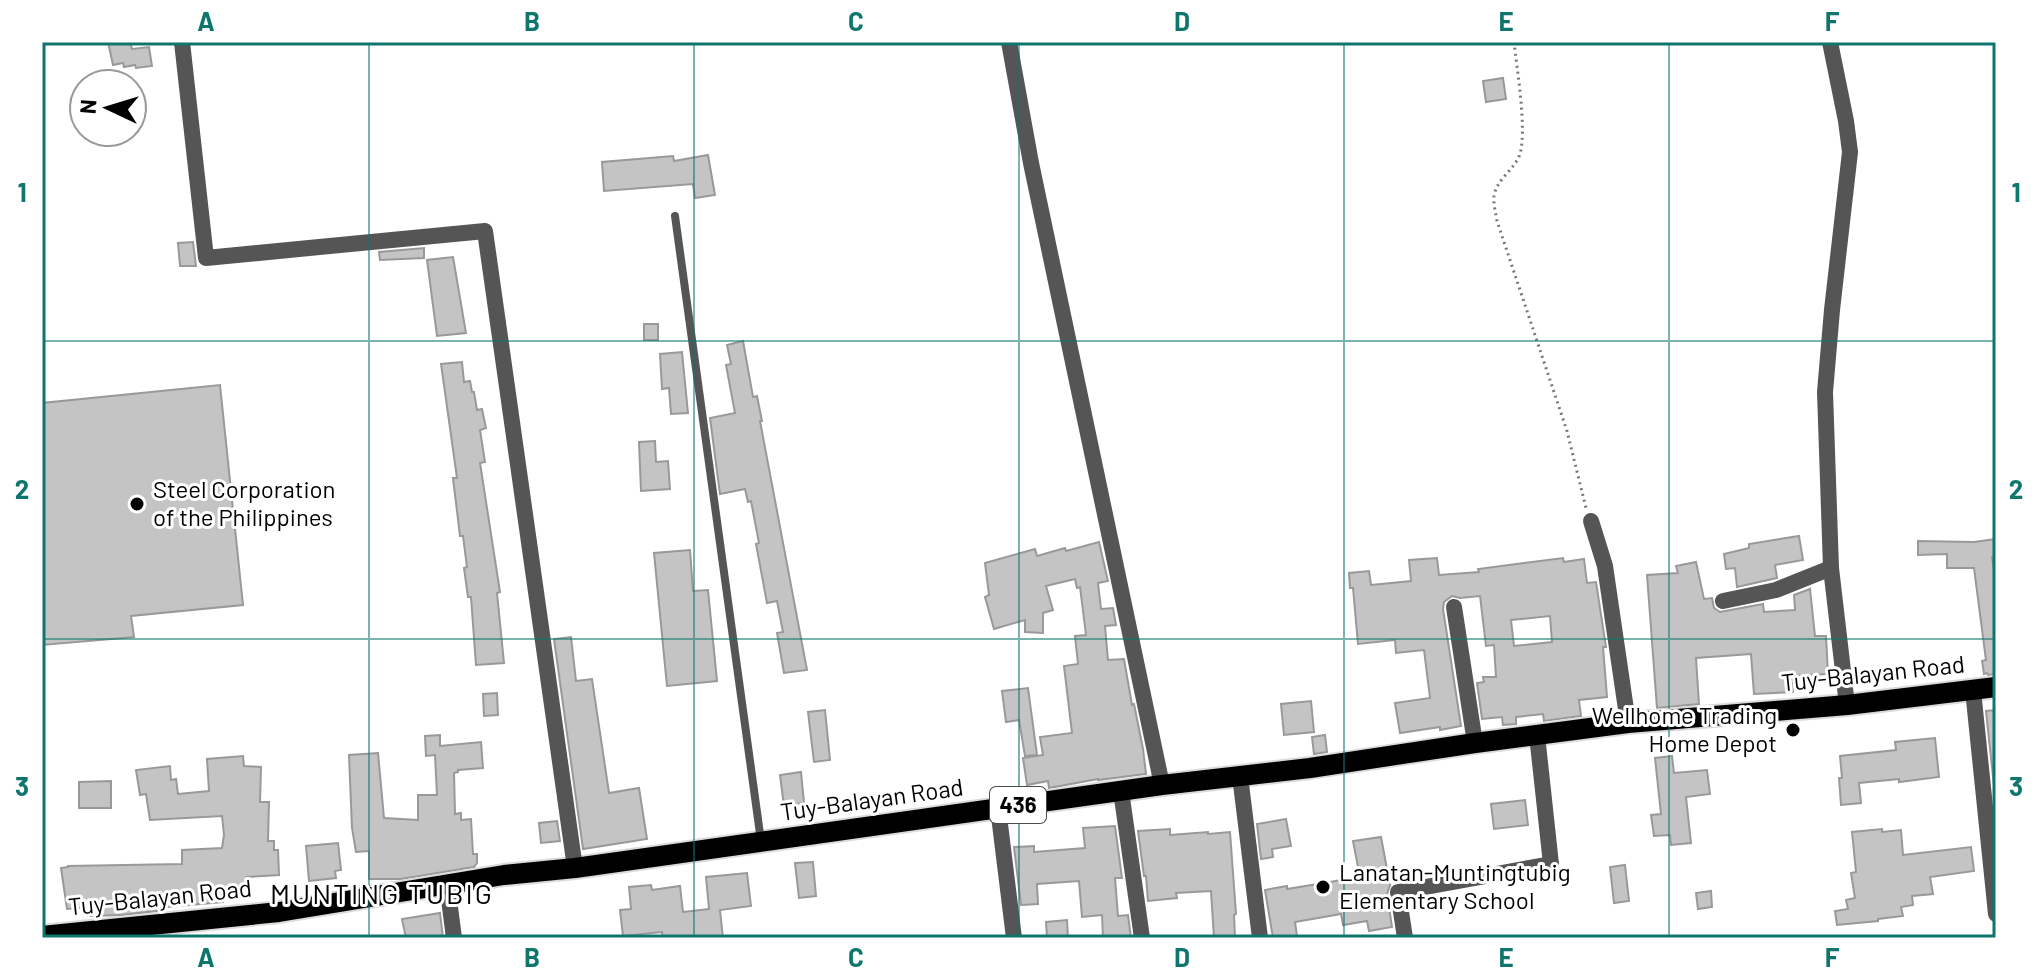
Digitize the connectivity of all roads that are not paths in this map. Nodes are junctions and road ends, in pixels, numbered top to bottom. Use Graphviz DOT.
graph roads {
  1 [pos="182,42"];
  2 [pos="1009,42"];
  3 [pos="1830,42"];
  4 [pos="675,216"];
  5 [pos="1591,521"];
  6 [pos="1831,568"];
  7 [pos="1723,601"];
  8 [pos="1454,607"];
  9 [pos="1996,687"];
  10 [pos="1973,690"];
  11 [pos="1847,705"];
  12 [pos="1628,723"];
  13 [pos="1537,735"];
  14 [pos="1475,743"];
  15 [pos="1240,776"];
  16 [pos="1162,785"];
  17 [pos="1121,791"];
  18 [pos="998,808"];
  19 [pos="761,842"];
  20 [pos="575,868"];
  21 [pos="447,884"];
  22 [pos="1996,914"];
  23 [pos="42,936"];
  24 [pos="454,938"];
  25 [pos="1014,938"];
  26 [pos="1142,938"];
  27 [pos="1260,938"];
  28 [pos="1405,938"];
  1 -- 20 [label="street"];
  2 -- 16 [label="street"];
  3 -- 6 [label="street"];
  4 -- 19 [label="lane"];
  5 -- 12 [label="street"];
  6 -- 7 [label="street"];
  6 -- 11 [label="street"];
  8 -- 14 [label="street"];
  9 -- 10 [label="main road, Tuy-Balayan Road / 436"];
  10 -- 11 [label="main road, Tuy-Balayan Road / 436"];
  10 -- 22 [label="street"];
  11 -- 12 [label="main road, Tuy-Balayan Road / 436"];
  12 -- 13 [label="main road, Tuy-Balayan Road / 436"];
  13 -- 14 [label="main road, Tuy-Balayan Road / 436"];
  13 -- 28 [label="street"];
  14 -- 15 [label="main road, Tuy-Balayan Road / 436"];
  15 -- 16 [label="main road, Tuy-Balayan Road / 436"];
  15 -- 27 [label="street"];
  16 -- 17 [label="main road, Tuy-Balayan Road / 436"];
  17 -- 18 [label="main road, Tuy-Balayan Road / 436"];
  17 -- 26 [label="street"];
  18 -- 19 [label="main road, Tuy-Balayan Road / 436"];
  18 -- 25 [label="street"];
  19 -- 20 [label="main road, Tuy-Balayan Road / 436"];
  20 -- 21 [label="main road, Tuy-Balayan Road / 436"];
  21 -- 23 [label="main road, Tuy-Balayan Road / 436"];
  21 -- 24 [label="street"];
}
